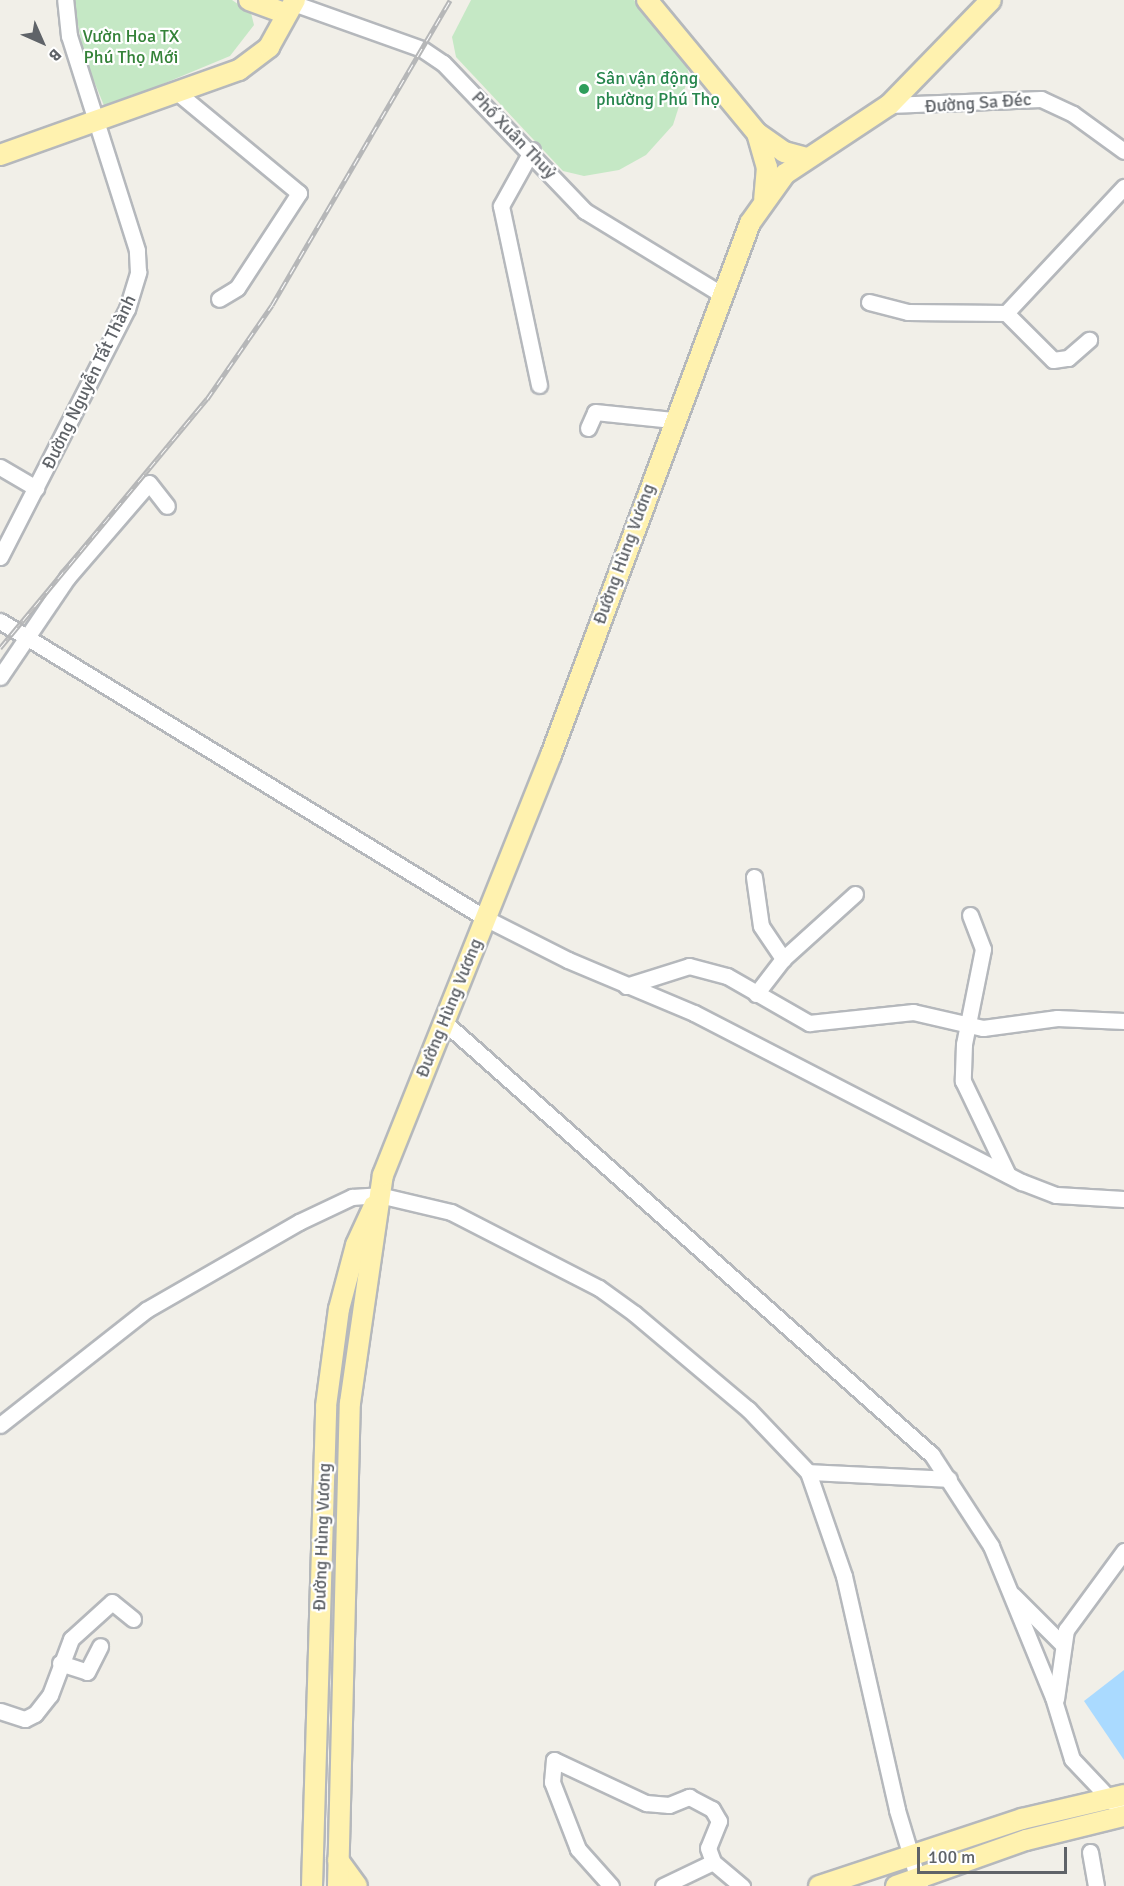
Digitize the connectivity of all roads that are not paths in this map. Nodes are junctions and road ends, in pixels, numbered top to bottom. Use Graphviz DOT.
graph roads {
  1 [pos="65,0"];
  2 [pos="249,0"];
  3 [pos="647,0"];
  4 [pos="991,0"];
  5 [pos="292,6"];
  6 [pos="178,93"];
  7 [pos="889,105"];
  8 [pos="98,122"];
  9 [pos="757,133"];
  10 [pos="532,150"];
  11 [pos="1124,151"];
  12 [pos="0,155"];
  13 [pos="807,158"];
  14 [pos="1124,187"];
  15 [pos="764,199"];
  16 [pos="721,294"];
  17 [pos="219,299"];
  18 [pos="869,302"];
  19 [pos="1006,314"];
  20 [pos="1089,340"];
  21 [pos="539,385"];
  22 [pos="674,420"];
  23 [pos="588,429"];
  24 [pos="0,467"];
  25 [pos="36,488"];
  26 [pos="167,506"];
  27 [pos="0,557"];
  28 [pos="0,621"];
  29 [pos="27,639"];
  30 [pos="0,677"];
  31 [pos="754,877"];
  32 [pos="855,894"];
  33 [pos="970,915"];
  34 [pos="485,918"];
  35 [pos="783,959"];
  36 [pos="626,986"];
  37 [pos="756,994"];
  38 [pos="443,1021"];
  39 [pos="1124,1021"];
  40 [pos="968,1025"];
  41 [pos="1008,1175"];
  42 [pos="379,1195"];
  43 [pos="1124,1198"];
  44 [pos="0,1425"];
  45 [pos="808,1472"];
  46 [pos="949,1479"];
  47 [pos="1124,1551"];
  48 [pos="1008,1591"];
  49 [pos="134,1619"];
  50 [pos="1062,1644"];
  51 [pos="100,1646"];
  52 [pos="60,1663"];
  53 [pos="1055,1702"];
  54 [pos="0,1711"];
  55 [pos="1117,1796"];
  56 [pos="1124,1815"];
  57 [pos="1090,1852"];
  58 [pos="910,1855"];
  59 [pos="338,1860"];
  60 [pos="713,1862"];
  61 [pos="919,1882"];
  62 [pos="312,1886"];
  63 [pos="338,1886"];
  64 [pos="357,1886"];
  65 [pos="611,1886"];
  66 [pos="663,1886"];
  67 [pos="742,1886"];
  68 [pos="819,1886"];
  69 [pos="896,1886"];
  70 [pos="1096,1886"];
  1 -- 8 [label="street, Đường Nguyễn Tất Thành"];
  2 -- 5 [label="main road"];
  3 -- 9 [label="main road"];
  4 -- 7 [label="main road, Đường Hùng Vương"];
  5 -- 6 [label="main road"];
  5 -- 10 [label="street, Phố Xuân Thuỷ"];
  6 -- 8 [label="main road"];
  6 -- 17 [label="street"];
  7 -- 11 [label="street, Đường Sa Đéc"];
  7 -- 13 [label="main road, Đường Hùng Vương"];
  8 -- 12 [label="main road"];
  8 -- 25 [label="street, Đường Nguyễn Tất Thành"];
  9 -- 13 [label="main road"];
  9 -- 15 [label="main road"];
  10 -- 16 [label="street, Phố Xuân Thuỷ"];
  10 -- 21 [label="street"];
  13 -- 15 [label="main road, Đường Hùng Vương"];
  14 -- 19 [label="street"];
  15 -- 16 [label="main road, Đường Hùng Vương"];
  16 -- 22 [label="main road, Đường Hùng Vương"];
  18 -- 19 [label="street"];
  19 -- 20 [label="street"];
  22 -- 23 [label="street"];
  22 -- 34 [label="main road, Đường Hùng Vương"];
  24 -- 25 [label="street"];
  25 -- 27 [label="street, Đường Nguyễn Tất Thành"];
  26 -- 29 [label="street"];
  28 -- 29 [label="street"];
  29 -- 30 [label="street"];
  29 -- 34 [label="street"];
  31 -- 35 [label="street"];
  32 -- 35 [label="street"];
  33 -- 40 [label="street"];
  34 -- 36 [label="street"];
  34 -- 38 [label="main road, Đường Hùng Vương"];
  35 -- 37 [label="street"];
  36 -- 37 [label="street"];
  36 -- 41 [label="street"];
  37 -- 40 [label="street"];
  38 -- 42 [label="main road, Đường Hùng Vương"];
  38 -- 46 [label="street"];
  39 -- 40 [label="street"];
  40 -- 41 [label="street"];
  41 -- 43 [label="street"];
  42 -- 44 [label="street"];
  42 -- 45 [label="street"];
  42 -- 59 [label="main road, Đường Hùng Vương"];
  42 -- 62 [label="main road, Đường Hùng Vương"];
  45 -- 46 [label="street"];
  45 -- 58 [label="street"];
  46 -- 48 [label="street"];
  47 -- 50 [label="street"];
  48 -- 50 [label="street"];
  48 -- 53 [label="street"];
  49 -- 52 [label="street"];
  50 -- 53 [label="street"];
  51 -- 52 [label="street"];
  52 -- 54 [label="street"];
  53 -- 55 [label="street"];
  55 -- 56 [label="street"];
  55 -- 58 [label="main road"];
  56 -- 61 [label="main road"];
  57 -- 70 [label="street"];
  58 -- 61 [label="street"];
  58 -- 68 [label="main road"];
  59 -- 63 [label="main road, Đường Hùng Vương"];
  59 -- 64 [label="main road"];
  60 -- 65 [label="street"];
  60 -- 66 [label="street"];
  60 -- 67 [label="street"];
  61 -- 69 [label="main road"];
}
